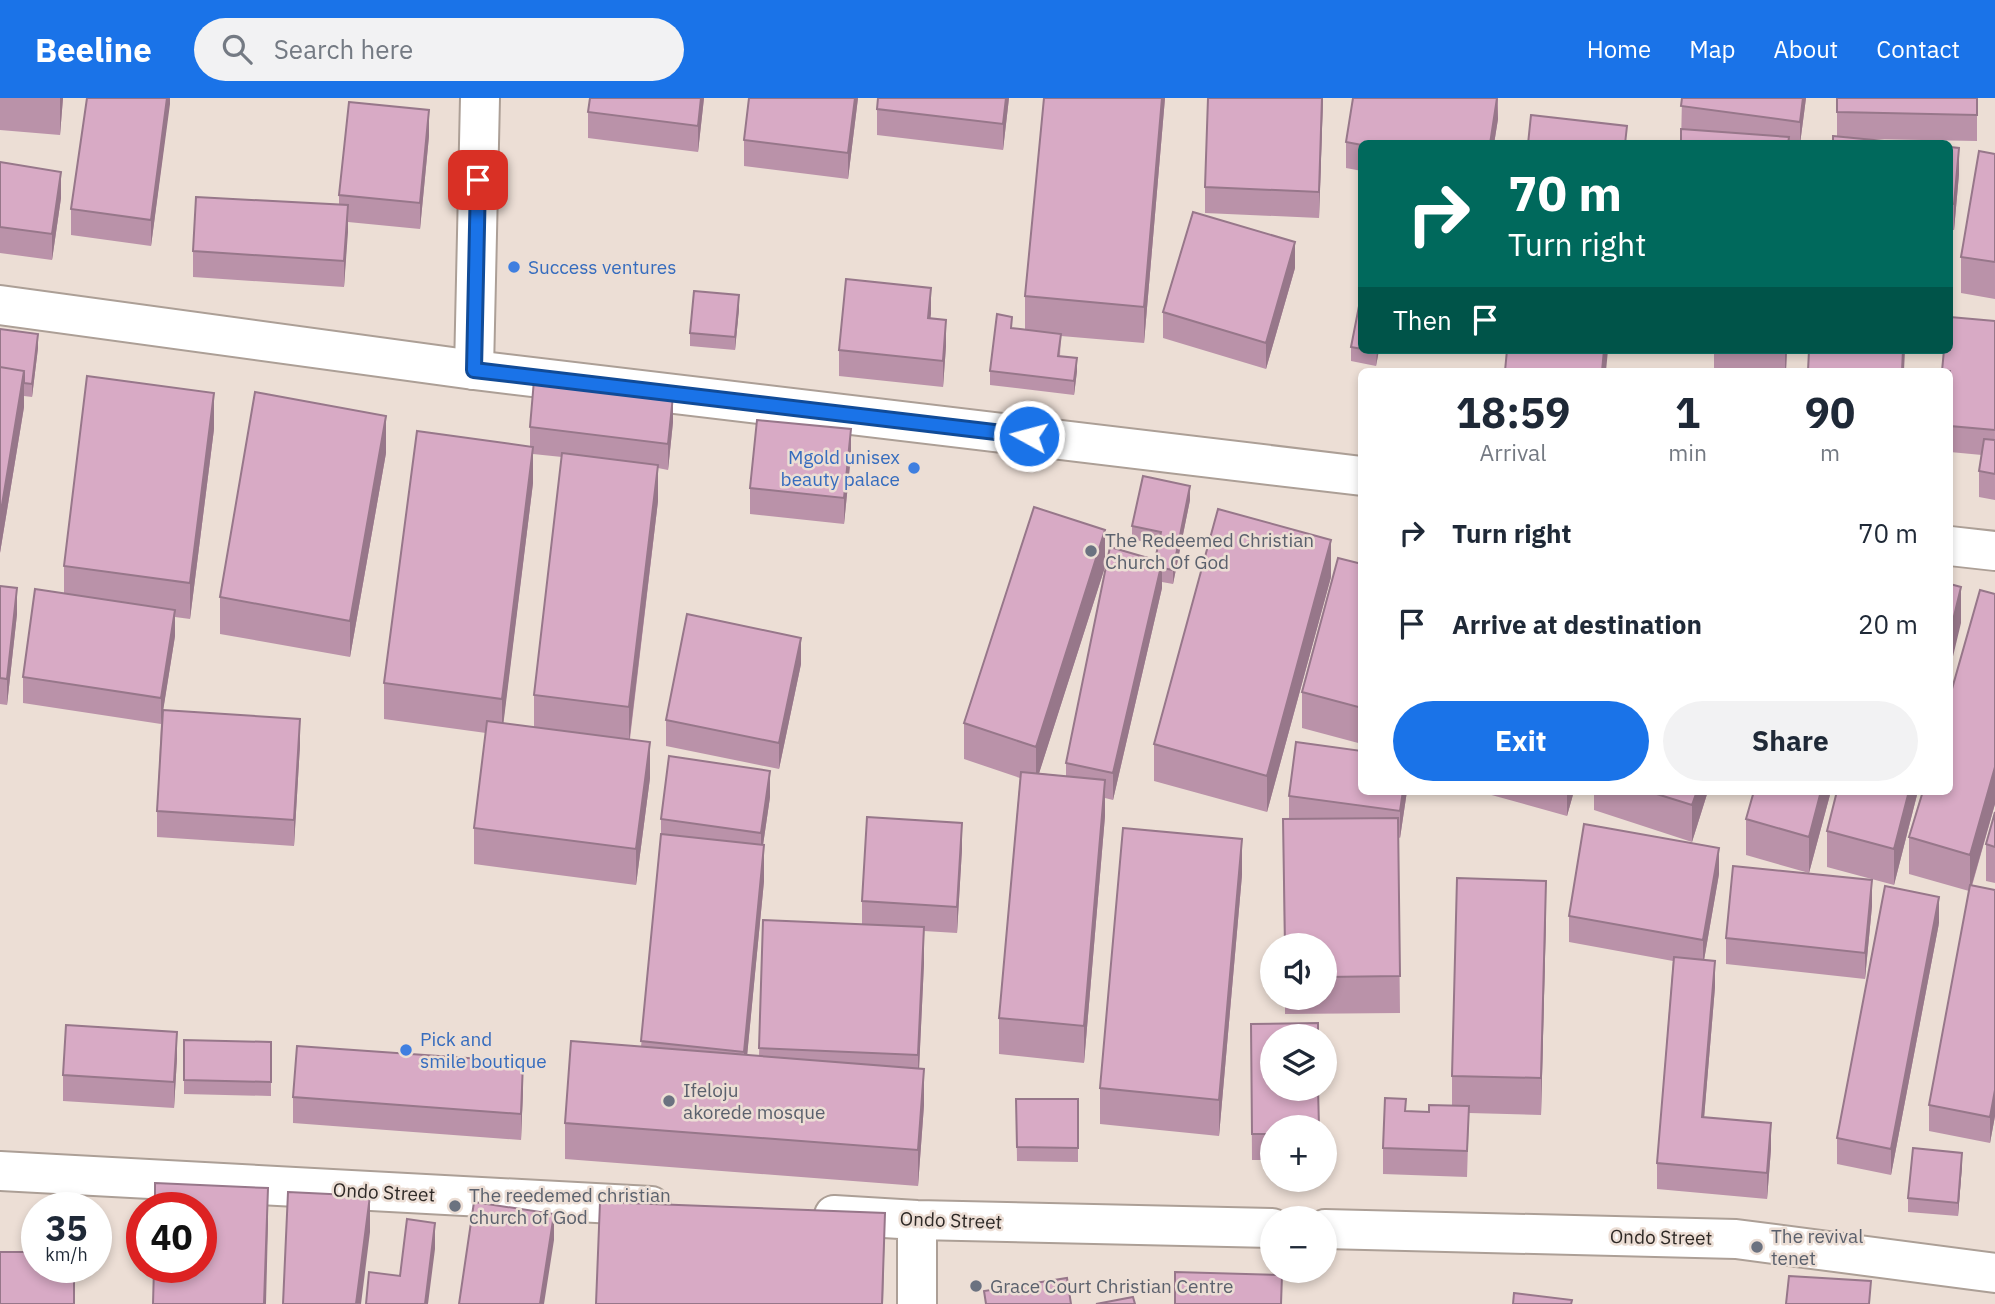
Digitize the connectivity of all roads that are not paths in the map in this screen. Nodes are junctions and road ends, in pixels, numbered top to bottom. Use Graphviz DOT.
graph roads {
  1 [pos="480,98"];
  2 [pos="0,305"];
  3 [pos="474,370"];
  4 [pos="1358,476"];
  5 [pos="1953,546"];
  6 [pos="1995,551"];
  7 [pos="0,1171"];
  8 [pos="681,1207"];
  9 [pos="806,1214"];
  10 [pos="918,1220"];
  11 [pos="1260,1228"];
  12 [pos="1337,1230"];
  13 [pos="1995,1273"];
  14 [pos="917,1304"];
  1 -- 3 [label="street"];
  2 -- 3 [label="street"];
  3 -- 4 [label="street"];
  5 -- 6 [label="street"];
  7 -- 8 [label="street, Ondo Street"];
  9 -- 10 [label="street, Ondo Street"];
  10 -- 11 [label="street, Ondo Street"];
  10 -- 14 [label="street"];
  12 -- 13 [label="street, Ondo Street"];
}
